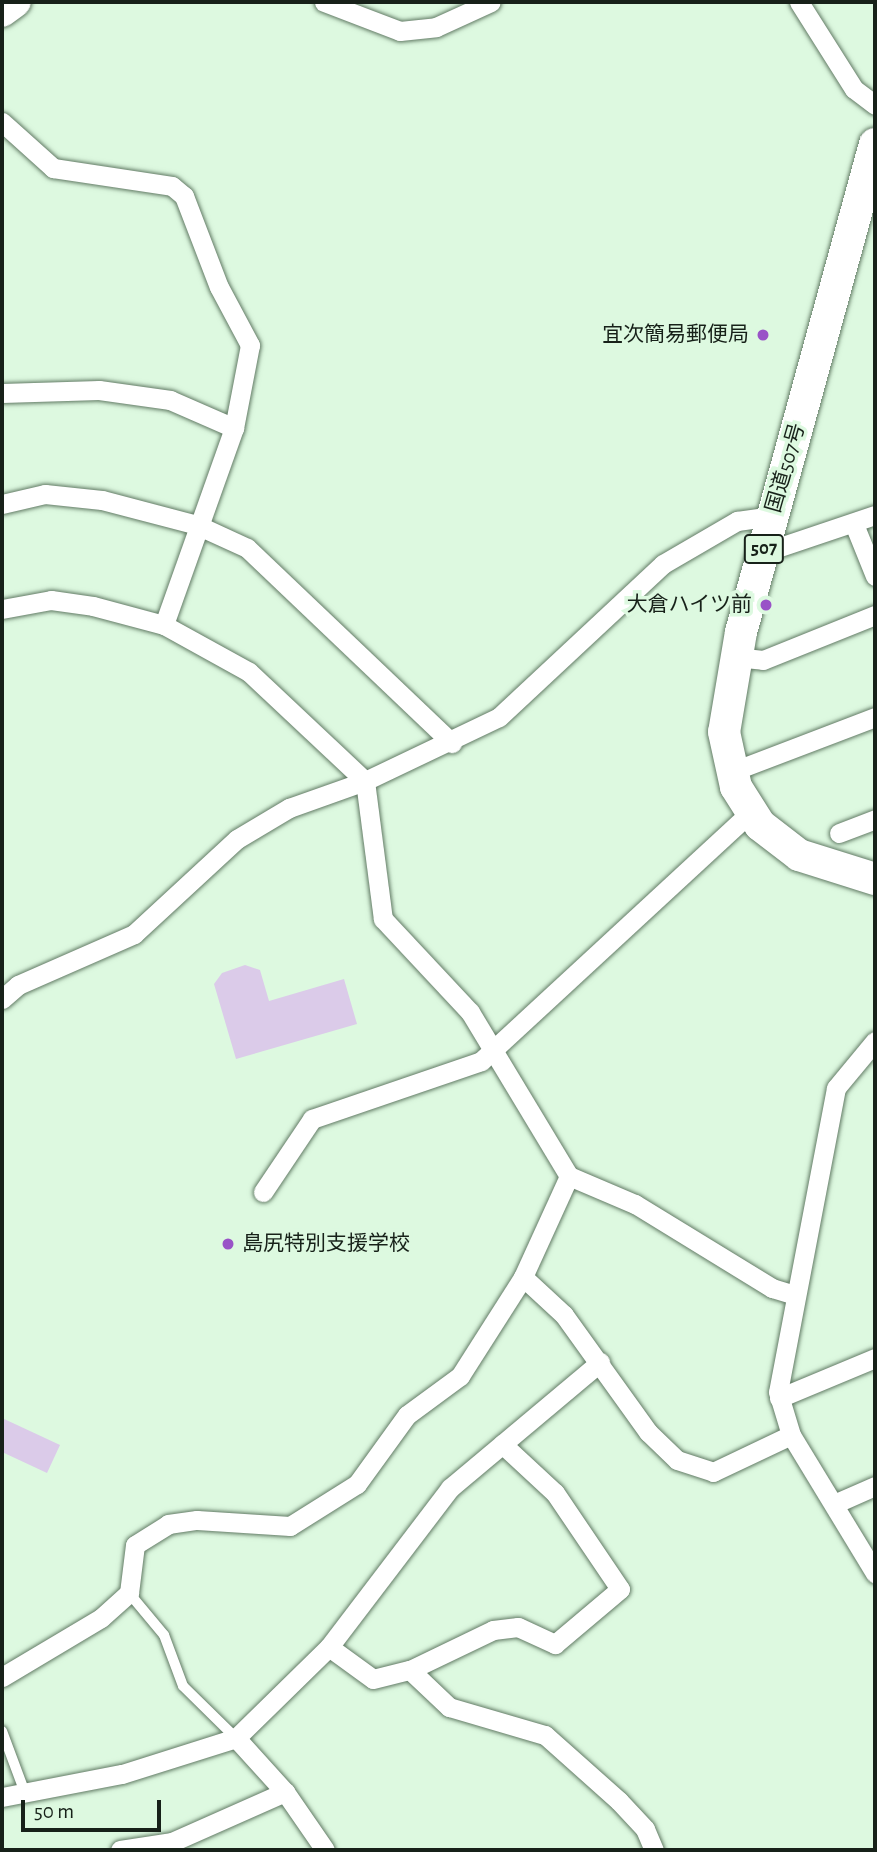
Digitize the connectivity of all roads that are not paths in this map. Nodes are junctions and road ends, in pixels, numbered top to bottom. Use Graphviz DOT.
graph roads {
  1 [pos="16,2"];
  2 [pos="324,2"];
  3 [pos="491,2"];
  4 [pos="800,2"];
  5 [pos="2,12"];
  6 [pos="875,105"];
  7 [pos="2,122"];
  8 [pos="875,144"];
  9 [pos="2,393"];
  10 [pos="234,428"];
  11 [pos="2,504"];
  12 [pos="875,515"];
  13 [pos="773,516"];
  14 [pos="197,524"];
  15 [pos="854,524"];
  16 [pos="762,553"];
  17 [pos="875,576"];
  18 [pos="2,609"];
  19 [pos="875,615"];
  20 [pos="164,625"];
  21 [pos="735,657"];
  22 [pos="875,716"];
  23 [pos="452,743"];
  24 [pos="731,772"];
  25 [pos="365,781"];
  26 [pos="750,813"];
  27 [pos="875,819"];
  28 [pos="839,833"];
  29 [pos="875,879"];
  30 [pos="2,999"];
  31 [pos="875,1041"];
  32 [pos="494,1050"];
  33 [pos="569,1176"];
  34 [pos="263,1192"];
  35 [pos="523,1277"];
  36 [pos="795,1296"];
  37 [pos="875,1358"];
  38 [pos="600,1362"];
  39 [pos="779,1398"];
  40 [pos="791,1435"];
  41 [pos="502,1444"];
  42 [pos="875,1486"];
  43 [pos="834,1504"];
  44 [pos="875,1573"];
  45 [pos="128,1593"];
  46 [pos="329,1647"];
  47 [pos="410,1670"];
  48 [pos="2,1677"];
  49 [pos="2,1731"];
  50 [pos="236,1738"];
  51 [pos="285,1792"];
  52 [pos="25,1793"];
  53 [pos="2,1797"];
  54 [pos="120,1850"];
  55 [pos="325,1850"];
  56 [pos="654,1850"];
  1 -- 5 [label="main road"];
  2 -- 3 [label="street"];
  4 -- 6 [label="street"];
  7 -- 10 [label="street"];
  8 -- 13 [label="highway, 国道507号 / 507"];
  9 -- 10 [label="street"];
  10 -- 14 [label="street"];
  11 -- 14 [label="street"];
  12 -- 15 [label="street"];
  13 -- 16 [label="highway, 国道507号 / 507"];
  13 -- 23 [label="street"];
  14 -- 20 [label="street"];
  14 -- 23 [label="street"];
  15 -- 16 [label="street"];
  15 -- 17 [label="street"];
  16 -- 21 [label="highway, 国道507号 / 507"];
  18 -- 20 [label="street"];
  19 -- 21 [label="street"];
  20 -- 25 [label="street"];
  21 -- 24 [label="highway, 国道507号 / 507"];
  22 -- 24 [label="street"];
  23 -- 25 [label="street"];
  24 -- 26 [label="highway, 国道507号 / 507"];
  25 -- 30 [label="street"];
  25 -- 32 [label="street"];
  26 -- 29 [label="highway, 国道507号 / 507"];
  26 -- 32 [label="street"];
  27 -- 28 [label="street"];
  31 -- 36 [label="street"];
  32 -- 33 [label="street"];
  32 -- 34 [label="street"];
  33 -- 35 [label="street"];
  33 -- 36 [label="street"];
  35 -- 38 [label="street"];
  35 -- 45 [label="street"];
  36 -- 39 [label="street"];
  37 -- 39 [label="street"];
  38 -- 40 [label="street"];
  38 -- 41 [label="street"];
  39 -- 40 [label="street"];
  40 -- 43 [label="street"];
  41 -- 46 [label="street"];
  41 -- 47 [label="street"];
  42 -- 43 [label="street"];
  43 -- 44 [label="street"];
  45 -- 48 [label="street"];
  45 -- 50 [label="lane"];
  46 -- 47 [label="street"];
  46 -- 50 [label="street"];
  47 -- 56 [label="street"];
  49 -- 52 [label="lane"];
  50 -- 51 [label="street"];
  50 -- 52 [label="street"];
  51 -- 54 [label="street"];
  51 -- 55 [label="street"];
  52 -- 53 [label="street"];
}
